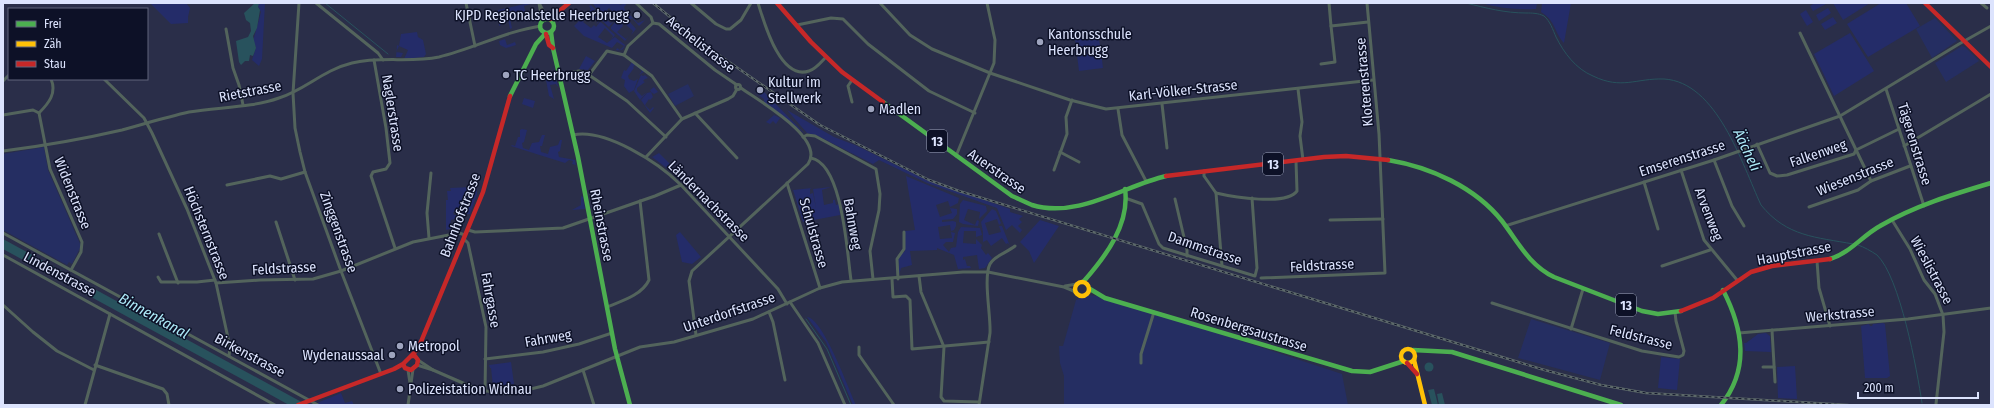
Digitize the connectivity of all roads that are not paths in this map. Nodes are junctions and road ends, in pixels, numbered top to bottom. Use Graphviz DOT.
graph roads {
  1 [pos="299,3"];
  2 [pos="316,3"];
  3 [pos="466,3"];
  4 [pos="539,3"];
  5 [pos="569,3"];
  6 [pos="636,3"];
  7 [pos="691,3"];
  8 [pos="758,3"];
  9 [pos="777,3"];
  10 [pos="880,3"];
  11 [pos="986,3"];
  12 [pos="1329,3"];
  13 [pos="1367,3"];
  14 [pos="1925,3"];
  15 [pos="1981,3"];
  16 [pos="750,4"];
  17 [pos="1987,8"];
  18 [pos="548,20"];
  19 [pos="1368,22"];
  20 [pos="653,23"];
  21 [pos="796,25"];
  22 [pos="1331,26"];
  23 [pos="1991,26"];
  24 [pos="226,28"];
  25 [pos="545,31"];
  26 [pos="1800,33"];
  27 [pos="1964,41"];
  28 [pos="475,46"];
  29 [pos="624,54"];
  30 [pos="826,57"];
  31 [pos="374,60"];
  32 [pos="383,60"];
  33 [pos="1320,64"];
  34 [pos="1991,67"];
  35 [pos="990,73"];
  36 [pos="559,75"];
  37 [pos="589,75"];
  38 [pos="51,80"];
  39 [pos="105,80"];
  40 [pos="852,80"];
  41 [pos="1374,80"];
  42 [pos="737,87"];
  43 [pos="1298,88"];
  44 [pos="1886,89"];
  45 [pos="293,93"];
  46 [pos="1991,94"];
  47 [pos="1072,100"];
  48 [pos="852,102"];
  49 [pos="1162,104"];
  50 [pos="243,105"];
  51 [pos="1118,108"];
  52 [pos="39,113"];
  53 [pos="695,113"];
  54 [pos="975,113"];
  55 [pos="3,115"];
  56 [pos="1840,116"];
  57 [pos="682,119"];
  58 [pos="148,123"];
  59 [pos="1899,129"];
  60 [pos="573,135"];
  61 [pos="666,137"];
  62 [pos="803,137"];
  63 [pos="1758,144"];
  64 [pos="45,145"];
  65 [pos="1904,146"];
  66 [pos="1167,148"];
  67 [pos="1856,150"];
  68 [pos="3,151"];
  69 [pos="1060,152"];
  70 [pos="956,156"];
  71 [pos="646,157"];
  72 [pos="736,158"];
  73 [pos="811,158"];
  74 [pos="1303,160"];
  75 [pos="1380,160"];
  76 [pos="1714,160"];
  77 [pos="1296,161"];
  78 [pos="1079,162"];
  79 [pos="1910,166"];
  80 [pos="1054,170"];
  81 [pos="1681,170"];
  82 [pos="1204,171"];
  83 [pos="305,172"];
  84 [pos="430,173"];
  85 [pos="1146,181"];
  86 [pos="1872,181"];
  87 [pos="1644,182"];
  88 [pos="787,183"];
  89 [pos="1991,183"];
  90 [pos="227,185"];
  91 [pos="682,185"];
  92 [pos="1125,189"];
  93 [pos="1216,193"];
  94 [pos="1175,198"];
  95 [pos="1252,198"];
  96 [pos="1128,199"];
  97 [pos="640,201"];
  98 [pos="1924,206"];
  99 [pos="1808,207"];
  100 [pos="590,218"];
  101 [pos="1383,219"];
  102 [pos="1330,220"];
  103 [pos="1892,220"];
  104 [pos="276,222"];
  105 [pos="1744,226"];
  106 [pos="1505,227"];
  107 [pos="1658,229"];
  108 [pos="468,230"];
  109 [pos="904,232"];
  110 [pos="3,233"];
  111 [pos="159,234"];
  112 [pos="728,236"];
  113 [pos="465,237"];
  114 [pos="429,238"];
  115 [pos="1015,246"];
  116 [pos="394,248"];
  117 [pos="1710,250"];
  118 [pos="3,255"];
  119 [pos="1187,256"];
  120 [pos="1817,261"];
  121 [pos="1222,266"];
  122 [pos="1662,266"];
  123 [pos="71,270"];
  124 [pos="341,271"];
  125 [pos="988,272"];
  126 [pos="1093,273"];
  127 [pos="1385,273"];
  128 [pos="919,276"];
  129 [pos="158,277"];
  130 [pos="1261,278"];
  131 [pos="873,279"];
  132 [pos="892,279"];
  133 [pos="898,279"];
  134 [pos="215,280"];
  135 [pos="295,280"];
  136 [pos="851,280"];
  137 [pos="1084,281"];
  138 [pos="1738,281"];
  139 [pos="178,283"];
  140 [pos="216,284"];
  141 [pos="1077,284"];
  142 [pos="1064,286"];
  143 [pos="1089,287"];
  144 [pos="820,288"];
  145 [pos="1584,289"];
  146 [pos="1724,290"];
  147 [pos="1076,292"];
  148 [pos="1086,295"];
  149 [pos="1100,296"];
  150 [pos="788,303"];
  151 [pos="1492,304"];
  152 [pos="3,305"];
  153 [pos="607,307"];
  154 [pos="1991,308"];
  155 [pos="769,312"];
  156 [pos="1154,312"];
  157 [pos="1675,312"];
  158 [pos="110,314"];
  159 [pos="1943,315"];
  160 [pos="1830,326"];
  161 [pos="1571,329"];
  162 [pos="1772,330"];
  163 [pos="612,333"];
  164 [pos="1739,333"];
  165 [pos="696,335"];
  166 [pos="989,342"];
  167 [pos="859,347"];
  168 [pos="944,347"];
  169 [pos="418,349"];
  170 [pos="1413,350"];
  171 [pos="1427,350"];
  172 [pos="616,355"];
  173 [pos="230,356"];
  174 [pos="412,356"];
  175 [pos="1401,356"];
  176 [pos="485,359"];
  177 [pos="1415,359"];
  178 [pos="418,362"];
  179 [pos="1405,362"];
  180 [pos="1141,363"];
  181 [pos="1393,364"];
  182 [pos="95,365"];
  183 [pos="1763,367"];
  184 [pos="1774,367"];
  185 [pos="407,368"];
  186 [pos="94,370"];
  187 [pos="583,370"];
  188 [pos="381,374"];
  189 [pos="1418,375"];
  190 [pos="786,380"];
  191 [pos="1775,382"];
  192 [pos="485,392"];
  193 [pos="307,400"];
  194 [pos="979,403"];
  195 [pos="1936,404"];
  196 [pos="85,405"];
  197 [pos="169,405"];
  198 [pos="275,405"];
  199 [pos="298,405"];
  200 [pos="318,405"];
  201 [pos="408,405"];
  202 [pos="594,405"];
  203 [pos="630,405"];
  204 [pos="845,405"];
  205 [pos="894,405"];
  206 [pos="1425,405"];
  207 [pos="1621,405"];
  208 [pos="1721,405"];
  1 -- 45 [label="street, Zinggenstrasse"];
  2 -- 32 [label="street"];
  3 -- 28 [label="street"];
  4 -- 18 [label="street"];
  5 -- 18 [label="main road"];
  6 -- 20 [label="street, Aechelistrasse"];
  7 -- 16 [label="street"];
  8 -- 30 [label="street"];
  9 -- 21 [label="main road, Auerstrasse / 13"];
  10 -- 35 [label="street, Karl-Völker-Strasse"];
  11 -- 35 [label="street"];
  12 -- 22 [label="street"];
  13 -- 19 [label="street, Kloterenstrasse"];
  14 -- 27 [label="main road"];
  15 -- 17 [label="street"];
  18 -- 25 [label="main road"];
  18 -- 25 [label="main road"];
  19 -- 22 [label="street"];
  19 -- 41 [label="street, Kloterenstrasse"];
  20 -- 29 [label="street"];
  20 -- 42 [label="street, Aechelistrasse"];
  21 -- 30 [label="main road, Auerstrasse / 13"];
  21 -- 54 [label="street"];
  22 -- 33 [label="street"];
  23 -- 27 [label="street, Emserenstrasse"];
  24 -- 50 [label="street"];
  25 -- 28 [label="street, Rietstrasse"];
  25 -- 36 [label="main road, Rheinstrasse"];
  25 -- 108 [label="main road, Bahnhofstrasse"];
  26 -- 56 [label="street"];
  27 -- 34 [label="main road"];
  27 -- 44 [label="street, Emserenstrasse"];
  28 -- 32 [label="street, Rietstrasse"];
  29 -- 37 [label="street"];
  29 -- 57 [label="street"];
  30 -- 40 [label="main road, Auerstrasse / 13"];
  31 -- 32 [label="street, Rietstrasse"];
  31 -- 45 [label="street, Rietstrasse"];
  31 -- 116 [label="street, Naglerstrasse"];
  35 -- 47 [label="street, Karl-Völker-Strasse"];
  35 -- 54 [label="street"];
  36 -- 37 [label="street"];
  36 -- 60 [label="main road, Rheinstrasse"];
  37 -- 61 [label="street"];
  38 -- 52 [label="street"];
  39 -- 58 [label="street"];
  40 -- 48 [label="street"];
  40 -- 70 [label="main road, Auerstrasse / 13"];
  41 -- 43 [label="street, Karl-Völker-Strasse"];
  41 -- 75 [label="street, Kloterenstrasse"];
  42 -- 53 [label="street"];
  42 -- 62 [label="street, Aechelistrasse"];
  43 -- 49 [label="street, Karl-Völker-Strasse"];
  43 -- 74 [label="street"];
  44 -- 56 [label="street, Emserenstrasse"];
  44 -- 59 [label="street, Tägerenstrasse"];
  45 -- 50 [label="street, Rietstrasse"];
  45 -- 83 [label="street, Zinggenstrasse"];
  46 -- 65 [label="street"];
  47 -- 51 [label="street, Karl-Völker-Strasse"];
  47 -- 69 [label="street"];
  49 -- 51 [label="street, Karl-Völker-Strasse"];
  49 -- 66 [label="street"];
  50 -- 58 [label="street, Rietstrasse"];
  51 -- 85 [label="street"];
  52 -- 55 [label="street"];
  52 -- 64 [label="street, Widenstrasse"];
  53 -- 57 [label="street"];
  53 -- 72 [label="street"];
  54 -- 70 [label="street"];
  56 -- 63 [label="street, Emserenstrasse"];
  56 -- 67 [label="street"];
  57 -- 61 [label="street"];
  58 -- 64 [label="street, Rietstrasse"];
  58 -- 134 [label="street, Höchsternstrasse"];
  59 -- 65 [label="street, Tägerenstrasse"];
  59 -- 67 [label="street, Falkenweg"];
  60 -- 71 [label="street, Ländernachstrasse"];
  60 -- 100 [label="main road, Rheinstrasse"];
  61 -- 71 [label="street"];
  62 -- 73 [label="street, Aechelistrasse"];
  62 -- 131 [label="street"];
  63 -- 67 [label="street, Falkenweg"];
  63 -- 76 [label="street, Emserenstrasse"];
  64 -- 68 [label="street, Rietstrasse"];
  64 -- 123 [label="street, Widenstrasse"];
  65 -- 79 [label="street, Tägerenstrasse"];
  67 -- 86 [label="street"];
  69 -- 78 [label="street"];
  69 -- 80 [label="street"];
  70 -- 92 [label="main road, Auerstrasse / 13"];
  71 -- 91 [label="street, Ländernachstrasse"];
  73 -- 88 [label="street"];
  73 -- 136 [label="street, Bahnweg"];
  74 -- 75 [label="main road, Auerstrasse / 13"];
  74 -- 77 [label="main road, Auerstrasse / 13"];
  75 -- 101 [label="street, Kloterenstrasse"];
  75 -- 106 [label="main road, Hauptstrasse / 13"];
  76 -- 81 [label="street, Emserenstrasse"];
  76 -- 105 [label="street"];
  77 -- 82 [label="main road, Auerstrasse / 13"];
  77 -- 95 [label="street"];
  79 -- 86 [label="street, Wiesenstrasse"];
  79 -- 98 [label="street, Tägerenstrasse"];
  81 -- 87 [label="street, Emserenstrasse"];
  81 -- 117 [label="street, Arvenweg"];
  82 -- 85 [label="main road, Auerstrasse / 13"];
  82 -- 93 [label="street"];
  83 -- 90 [label="street"];
  83 -- 124 [label="street, Zinggenstrasse"];
  84 -- 114 [label="street"];
  85 -- 92 [label="main road, Auerstrasse / 13"];
  86 -- 99 [label="street, Wiesenstrasse"];
  87 -- 106 [label="street, Emserenstrasse"];
  87 -- 107 [label="street"];
  88 -- 112 [label="street"];
  88 -- 144 [label="street, Schulstrasse"];
  89 -- 98 [label="main road, Hauptstrasse / 13"];
  91 -- 97 [label="street"];
  91 -- 112 [label="street, Ländernachstrasse"];
  92 -- 96 [label="main road"];
  93 -- 95 [label="street"];
  93 -- 121 [label="street"];
  94 -- 119 [label="street"];
  95 -- 121 [label="street, Dammstrasse"];
  96 -- 119 [label="street, Dammstrasse"];
  96 -- 126 [label="main road"];
  97 -- 100 [label="street"];
  97 -- 153 [label="street"];
  98 -- 103 [label="main road, Hauptstrasse / 13"];
  100 -- 108 [label="street"];
  100 -- 153 [label="main road, Rheinstrasse"];
  101 -- 102 [label="street"];
  101 -- 127 [label="street, Kloterenstrasse"];
  103 -- 120 [label="main road, Hauptstrasse / 13"];
  103 -- 159 [label="street, Wieslistrasse"];
  104 -- 135 [label="street"];
  106 -- 145 [label="main road, Hauptstrasse / 13"];
  108 -- 113 [label="main road, Bahnhofstrasse"];
  109 -- 133 [label="street"];
  110 -- 123 [label="street, Birkenstrasse"];
  111 -- 139 [label="street"];
  112 -- 150 [label="street, Ländernachstrasse"];
  112 -- 165 [label="street"];
  113 -- 114 [label="street, Feldstrasse"];
  113 -- 169 [label="main road, Bahnhofstrasse"];
  113 -- 176 [label="street, Fahrgasse"];
  114 -- 116 [label="street, Feldstrasse"];
  115 -- 125 [label="street"];
  116 -- 124 [label="street, Feldstrasse"];
  117 -- 122 [label="street"];
  117 -- 138 [label="street, Arvenweg"];
  118 -- 158 [label="street, Lindenstrasse"];
  119 -- 121 [label="street, Dammstrasse"];
  120 -- 138 [label="main road, Hauptstrasse / 13"];
  120 -- 160 [label="street"];
  123 -- 173 [label="street, Birkenstrasse"];
  124 -- 135 [label="street, Feldstrasse"];
  124 -- 188 [label="street, Zinggenstrasse"];
  125 -- 128 [label="street, Unterdorfstrasse"];
  125 -- 142 [label="street, Unterdorfstrasse"];
  125 -- 166 [label="street"];
  126 -- 137 [label="main road"];
  126 -- 143 [label="main road"];
  127 -- 130 [label="street, Feldstrasse"];
  128 -- 133 [label="street, Unterdorfstrasse"];
  128 -- 168 [label="street"];
  129 -- 139 [label="street"];
  131 -- 132 [label="street, Unterdorfstrasse"];
  131 -- 136 [label="street, Unterdorfstrasse"];
  132 -- 133 [label="street, Unterdorfstrasse"];
  132 -- 168 [label="street"];
  134 -- 139 [label="street"];
  134 -- 140 [label="street, Höchsternstrasse"];
  135 -- 140 [label="street, Feldstrasse"];
  136 -- 144 [label="street, Unterdorfstrasse"];
  137 -- 141 [label="main road"];
  137 -- 143 [label="main road"];
  138 -- 146 [label="main road, Hauptstrasse / 13"];
  140 -- 173 [label="street, Höchsternstrasse"];
  141 -- 142 [label="street, Unterdorfstrasse"];
  141 -- 147 [label="main road"];
  142 -- 147 [label="street, Unterdorfstrasse"];
  143 -- 148 [label="main road"];
  143 -- 149 [label="main road, Rosenbergsaustrasse"];
  144 -- 150 [label="street, Unterdorfstrasse"];
  145 -- 157 [label="main road, Hauptstrasse / 13"];
  145 -- 161 [label="street"];
  146 -- 157 [label="main road, Hauptstrasse / 13"];
  146 -- 164 [label="main road"];
  147 -- 148 [label="main road"];
  148 -- 149 [label="main road, Rosenbergsaustrasse"];
  149 -- 156 [label="main road, Rosenbergsaustrasse"];
  150 -- 155 [label="street, Unterdorfstrasse"];
  150 -- 204 [label="street, Ländernachstrasse"];
  151 -- 161 [label="street, Feldstrasse"];
  152 -- 186 [label="street"];
  153 -- 163 [label="main road, Rheinstrasse"];
  154 -- 159 [label="street, Werkstrasse"];
  155 -- 165 [label="street, Unterdorfstrasse"];
  155 -- 190 [label="street"];
  156 -- 180 [label="street"];
  156 -- 181 [label="main road, Rosenbergsaustrasse"];
  157 -- 161 [label="street, Feldstrasse"];
  158 -- 182 [label="street"];
  158 -- 198 [label="street, Lindenstrasse"];
  159 -- 160 [label="street, Werkstrasse"];
  159 -- 195 [label="street, Wieslistrasse"];
  160 -- 162 [label="street, Werkstrasse"];
  162 -- 164 [label="street, Werkstrasse"];
  162 -- 184 [label="street"];
  163 -- 172 [label="main road, Rheinstrasse"];
  163 -- 176 [label="street, Fahrweg"];
  164 -- 208 [label="main road"];
  165 -- 172 [label="street, Unterdorfstrasse"];
  166 -- 168 [label="street"];
  166 -- 194 [label="street"];
  167 -- 205 [label="street"];
  168 -- 194 [label="street"];
  169 -- 174 [label="main road, Bahnhofstrasse"];
  169 -- 178 [label="main road, Bahnhofstrasse"];
  170 -- 171 [label="main road"];
  170 -- 175 [label="main road"];
  170 -- 177 [label="main road"];
  171 -- 177 [label="main road"];
  171 -- 207 [label="main road"];
  172 -- 187 [label="street, Unterdorfstrasse"];
  172 -- 203 [label="main road, Rheinstrasse"];
  173 -- 193 [label="street, Birkenstrasse"];
  174 -- 178 [label="main road"];
  174 -- 185 [label="main road, Bahnhofstrasse"];
  175 -- 179 [label="main road"];
  175 -- 181 [label="main road, Rosenbergsaustrasse"];
  176 -- 192 [label="street, Fahrgasse"];
  177 -- 179 [label="main road"];
  177 -- 189 [label="main road"];
  178 -- 185 [label="main road"];
  178 -- 192 [label="street, Unterdorfstrasse"];
  179 -- 181 [label="main road, Rosenbergsaustrasse"];
  179 -- 189 [label="main road"];
  182 -- 186 [label="street"];
  182 -- 197 [label="street"];
  183 -- 184 [label="street"];
  184 -- 191 [label="street"];
  185 -- 188 [label="main road"];
  185 -- 201 [label="street"];
  186 -- 196 [label="street"];
  187 -- 192 [label="street, Unterdorfstrasse"];
  187 -- 202 [label="street"];
  188 -- 193 [label="main road"];
  189 -- 206 [label="main road"];
  193 -- 199 [label="main road"];
  193 -- 200 [label="street, Birkenstrasse"];
}
